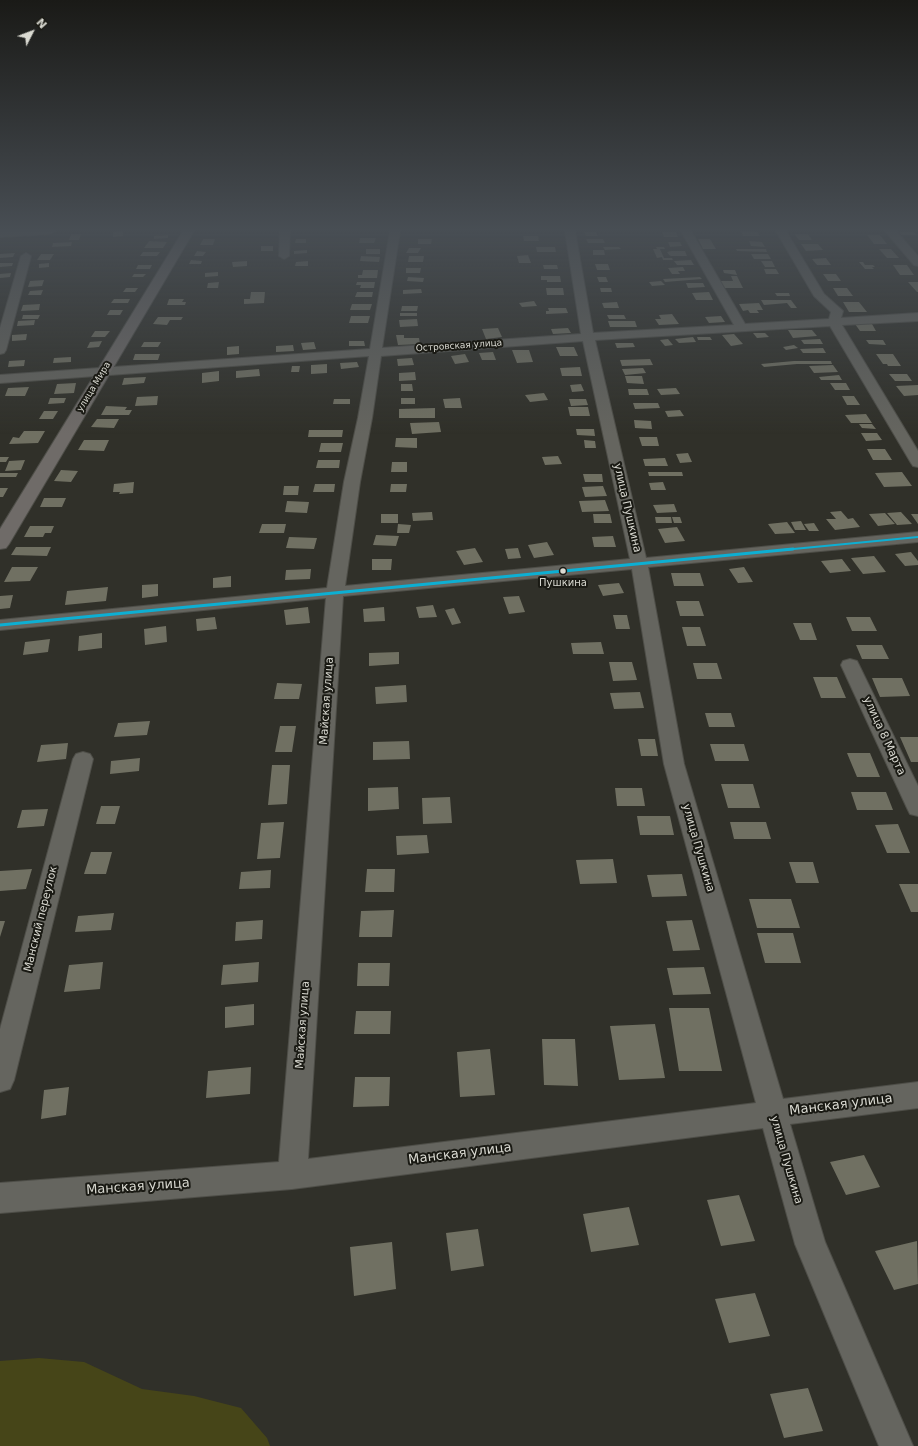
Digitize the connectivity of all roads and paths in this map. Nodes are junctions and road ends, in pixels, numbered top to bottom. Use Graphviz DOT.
graph roads {
  1 [pos="14,298"];
  2 [pos="148,298"];
  3 [pos="384,298"];
  4 [pos="581,298"];
  5 [pos="725,298"];
  6 [pos="823,298"];
  7 [pos="918,317"];
  8 [pos="834,322"];
  9 [pos="741,327"];
  10 [pos="588,337"];
  11 [pos="0,350"];
  12 [pos="375,353"];
  13 [pos="103,372"];
  14 [pos="0,379"];
  15 [pos="918,463"];
  16 [pos="918,537"];
  17 [pos="0,544"];
  18 [pos="639,563"];
  19 [pos="335,592"];
  20 [pos="0,625"];
  21 [pos="850,664"];
  22 [pos="82,759"];
  23 [pos="918,808"];
  24 [pos="0,1080"];
  25 [pos="918,1095"];
  26 [pos="772,1114"];
  27 [pos="292,1176"];
  28 [pos="0,1198"];
  29 [pos="896,1446"];
  1 -- 11 [label="street"];
  2 -- 13 [label="main road, улица Мира"];
  3 -- 12 [label="street, Майская улица"];
  4 -- 10 [label="street, улица Пушкина"];
  5 -- 9 [label="street"];
  6 -- 8 [label="street"];
  7 -- 8 [label="street, Островская улица"];
  8 -- 9 [label="street, Островская улица"];
  8 -- 15 [label="street"];
  9 -- 10 [label="street, Островская улица"];
  10 -- 12 [label="street, Островская улица"];
  10 -- 18 [label="street, улица Пушкина"];
  12 -- 13 [label="street, Островская улица"];
  12 -- 19 [label="street, Майская улица"];
  13 -- 14 [label="street, Островская улица"];
  13 -- 17 [label="main road, улица Мира"];
  16 -- 18 [label="street"];
  18 -- 19 [label="street"];
  18 -- 26 [label="street, улица Пушкина"];
  19 -- 20 [label="street"];
  19 -- 27 [label="street, Майская улица"];
  21 -- 23 [label="street, улица 8 Марта"];
  22 -- 24 [label="street, Манский переулок"];
  25 -- 26 [label="street, Манская улица"];
  26 -- 27 [label="street, Манская улица"];
  26 -- 29 [label="street, улица Пушкина"];
  27 -- 28 [label="street, Манская улица"];
}
